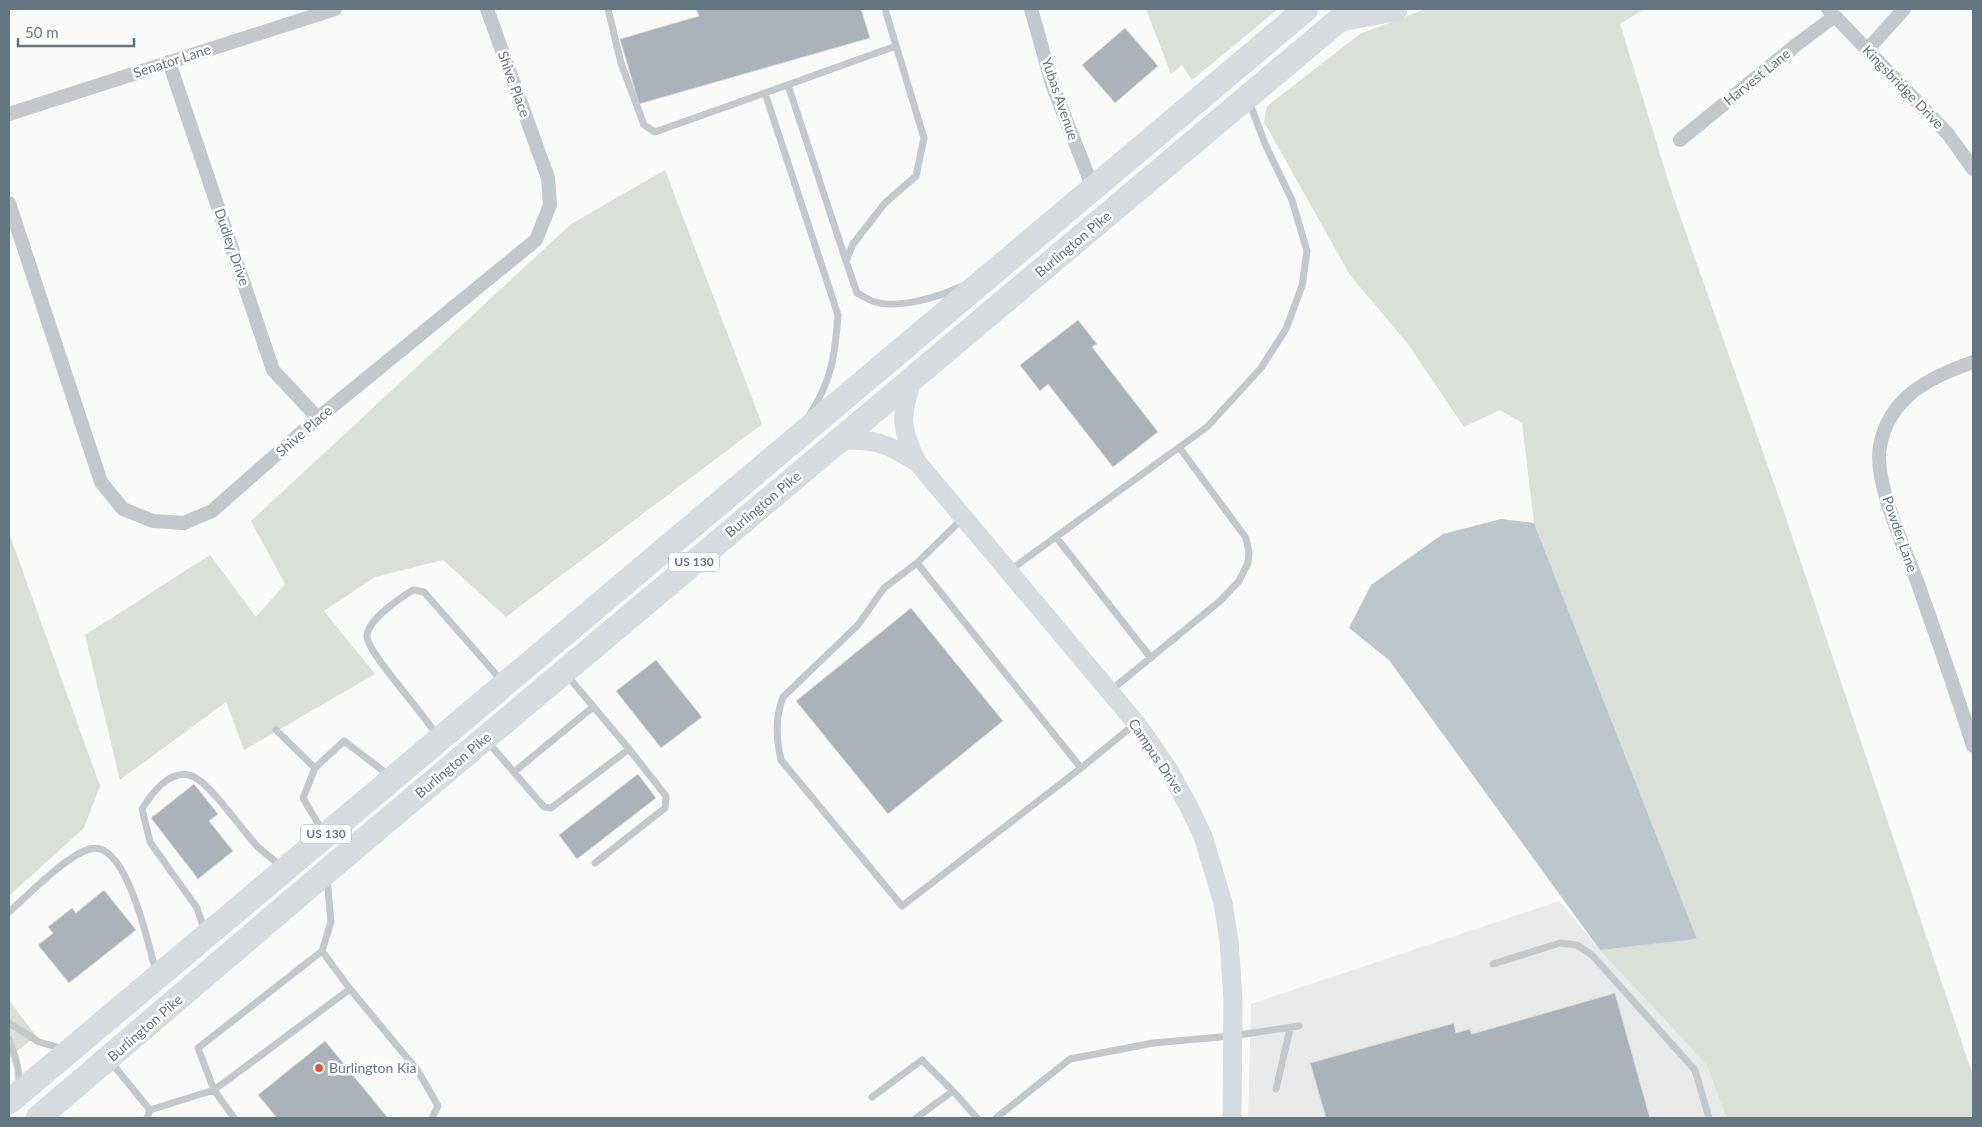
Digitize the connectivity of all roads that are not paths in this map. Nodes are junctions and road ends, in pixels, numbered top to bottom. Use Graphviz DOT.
graph roads {
  1 [pos="335,9"];
  2 [pos="487,9"];
  3 [pos="608,9"];
  4 [pos="885,9"];
  5 [pos="1031,9"];
  6 [pos="1306,9"];
  7 [pos="1395,9"];
  8 [pos="1904,9"];
  9 [pos="1832,12"];
  10 [pos="1346,14"];
  11 [pos="896,46"];
  12 [pos="1867,50"];
  13 [pos="169,62"];
  14 [pos="788,85"];
  15 [pos="765,93"];
  16 [pos="1247,97"];
  17 [pos="9,114"];
  18 [pos="1680,140"];
  19 [pos="1973,169"];
  20 [pos="1093,188"];
  21 [pos="9,203"];
  22 [pos="846,262"];
  23 [pos="997,270"];
  24 [pos="1973,362"];
  25 [pos="914,378"];
  26 [pos="318,418"];
  27 [pos="838,441"];
  28 [pos="792,442"];
  29 [pos="1179,447"];
  30 [pos="917,462"];
  31 [pos="963,518"];
  32 [pos="1056,537"];
  33 [pos="917,563"];
  34 [pos="1008,571"];
  35 [pos="1151,658"];
  36 [pos="565,672"];
  37 [pos="504,683"];
  38 [pos="1110,692"];
  39 [pos="593,707"];
  40 [pos="1136,723"];
  41 [pos="276,730"];
  42 [pos="438,738"];
  43 [pos="485,739"];
  44 [pos="1973,746"];
  45 [pos="629,750"];
  46 [pos="315,768"];
  47 [pos="1081,768"];
  48 [pos="514,772"];
  49 [pos="392,777"];
  50 [pos="325,834"];
  51 [pos="595,863"];
  52 [pos="284,868"];
  53 [pos="326,872"];
  54 [pos="9,912"];
  55 [pos="206,934"];
  56 [pos="322,951"];
  57 [pos="1493,964"];
  58 [pos="158,976"];
  59 [pos="350,989"];
  60 [pos="9,1024"];
  61 [pos="1299,1026"];
  62 [pos="1290,1029"];
  63 [pos="1232,1036"];
  64 [pos="9,1039"];
  65 [pos="69,1050"];
  66 [pos="108,1059"];
  67 [pos="1276,1089"];
  68 [pos="214,1090"];
  69 [pos="953,1092"];
  70 [pos="872,1097"];
  71 [pos="12,1099"];
  72 [pos="150,1110"];
  73 [pos="232,1115"];
  74 [pos="43,1116"];
  75 [pos="147,1118"];
  76 [pos="223,1118"];
  77 [pos="432,1118"];
  78 [pos="916,1118"];
  79 [pos="977,1118"];
  80 [pos="996,1118"];
  81 [pos="1232,1118"];
  82 [pos="1710,1118"];
  1 -- 13 [label="street, Senator Lane"];
  2 -- 26 [label="street, Shive Place"];
  3 -- 15 [label="lane"];
  4 -- 11 [label="lane"];
  5 -- 20 [label="street, Yubas Avenue"];
  6 -- 20 [label="highway, Burlington Pike / US 130"];
  7 -- 10 [label="highway"];
  8 -- 12 [label="street"];
  9 -- 12 [label="street, Kingsbridge Drive"];
  9 -- 18 [label="street, Harvest Lane"];
  10 -- 16 [label="highway, Burlington Pike / US 130"];
  11 -- 14 [label="lane"];
  11 -- 22 [label="lane"];
  12 -- 19 [label="street, Kingsbridge Drive"];
  13 -- 17 [label="street, Senator Lane"];
  13 -- 26 [label="street, Dudley Drive"];
  14 -- 15 [label="lane"];
  14 -- 22 [label="lane"];
  15 -- 28 [label="lane"];
  16 -- 25 [label="highway, Burlington Pike / US 130"];
  16 -- 29 [label="lane"];
  20 -- 23 [label="highway, Burlington Pike / US 130"];
  21 -- 26 [label="street, Shive Place"];
  22 -- 23 [label="lane"];
  23 -- 28 [label="highway, Burlington Pike / US 130"];
  24 -- 44 [label="street, Powder Lane"];
  25 -- 27 [label="highway, Burlington Pike / US 130"];
  25 -- 30 [label="street, Campus Drive"];
  27 -- 30 [label="street, Campus Drive"];
  27 -- 36 [label="highway, Burlington Pike / US 130"];
  28 -- 37 [label="highway, Burlington Pike / US 130"];
  29 -- 32 [label="lane"];
  29 -- 35 [label="lane"];
  30 -- 31 [label="street, Campus Drive"];
  31 -- 33 [label="lane"];
  31 -- 34 [label="street, Campus Drive"];
  32 -- 34 [label="lane"];
  32 -- 35 [label="lane"];
  33 -- 47 [label="lane"];
  33 -- 47 [label="lane"];
  34 -- 38 [label="street, Campus Drive"];
  35 -- 38 [label="lane"];
  36 -- 39 [label="lane"];
  36 -- 43 [label="highway, Burlington Pike / US 130"];
  37 -- 42 [label="highway, Burlington Pike / US 130"];
  37 -- 42 [label="lane"];
  38 -- 40 [label="street, Campus Drive"];
  39 -- 45 [label="lane"];
  39 -- 48 [label="lane"];
  40 -- 47 [label="lane"];
  40 -- 63 [label="street, Campus Drive"];
  41 -- 46 [label="lane"];
  42 -- 49 [label="highway, Burlington Pike / US 130"];
  43 -- 48 [label="lane"];
  43 -- 53 [label="highway, Burlington Pike / US 130"];
  45 -- 48 [label="lane"];
  45 -- 51 [label="lane"];
  46 -- 49 [label="lane"];
  46 -- 50 [label="lane"];
  49 -- 50 [label="highway, Burlington Pike / US 130"];
  50 -- 52 [label="highway, Burlington Pike / US 130"];
  52 -- 55 [label="highway, Burlington Pike / US 130"];
  52 -- 55 [label="lane"];
  53 -- 56 [label="lane"];
  53 -- 66 [label="highway, Burlington Pike / US 130"];
  54 -- 58 [label="lane"];
  55 -- 58 [label="highway, Burlington Pike / US 130"];
  56 -- 59 [label="lane"];
  56 -- 68 [label="lane"];
  57 -- 82 [label="lane"];
  58 -- 65 [label="highway, Burlington Pike / US 130"];
  59 -- 68 [label="lane"];
  59 -- 77 [label="lane"];
  60 -- 65 [label="lane"];
  61 -- 62 [label="lane"];
  62 -- 63 [label="lane"];
  62 -- 67 [label="lane"];
  63 -- 80 [label="lane"];
  63 -- 81 [label="street, Campus Drive"];
  64 -- 71 [label="lane"];
  65 -- 71 [label="highway, Burlington Pike / US 130"];
  66 -- 72 [label="lane"];
  66 -- 74 [label="highway, Burlington Pike / US 130"];
  68 -- 72 [label="lane"];
  68 -- 73 [label="lane"];
  69 -- 70 [label="lane"];
  69 -- 78 [label="lane"];
  69 -- 79 [label="lane"];
  72 -- 75 [label="lane"];
  73 -- 76 [label="lane"];
}
